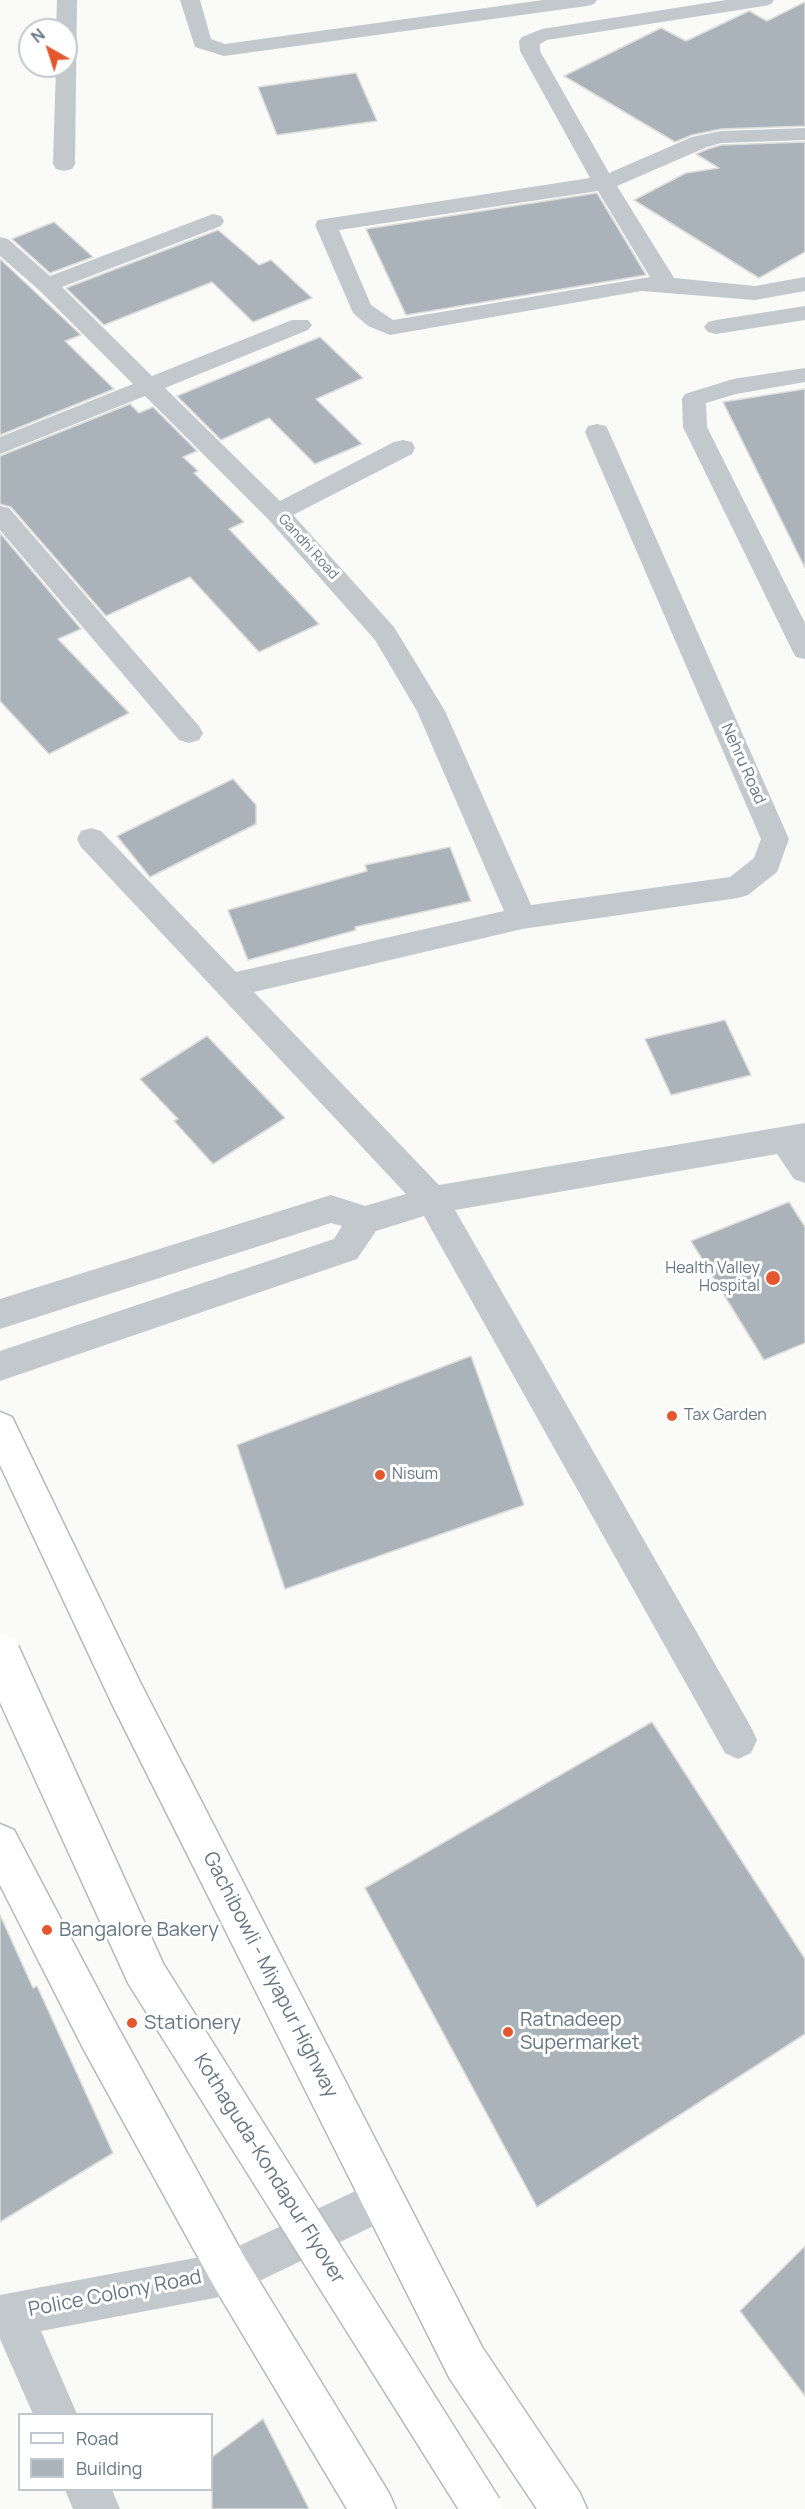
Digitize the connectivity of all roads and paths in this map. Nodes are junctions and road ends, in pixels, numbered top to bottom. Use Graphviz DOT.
graph roads {
  1 [pos="67,0"];
  2 [pos="190,0"];
  3 [pos="587,0"];
  4 [pos="764,0"];
  5 [pos="67,18"];
  6 [pos="66,78"];
  7 [pos="805,135"];
  8 [pos="64,164"];
  9 [pos="604,183"];
  10 [pos="213,221"];
  11 [pos="0,244"];
  12 [pos="666,284"];
  13 [pos="805,284"];
  14 [pos="47,285"];
  15 [pos="805,314"];
  16 [pos="300,325"];
  17 [pos="716,327"];
  18 [pos="805,375"];
  19 [pos="150,386"];
  20 [pos="597,432"];
  21 [pos="0,446"];
  22 [pos="403,448"];
  23 [pos="277,513"];
  24 [pos="0,514"];
  25 [pos="805,650"];
  26 [pos="189,733"];
  27 [pos="91,839"];
  28 [pos="522,918"];
  29 [pos="228,986"];
  30 [pos="795,1138"];
  31 [pos="805,1170"];
  32 [pos="432,1200"];
  33 [pos="365,1220"];
  34 [pos="0,1314"];
  35 [pos="0,1366"];
  36 [pos="0,1428"];
  37 [pos="0,1654"];
  38 [pos="738,1740"];
  39 [pos="0,1844"];
  40 [pos="383,2199"];
  41 [pos="230,2273"];
  42 [pos="5,2315"];
  43 [pos="54,2413"];
  44 [pos="88,2491"];
  45 [pos="97,2509"];
  46 [pos="373,2509"];
  47 [pos="482,2509"];
  48 [pos="564,2509"];
  1 -- 5 [label="street"];
  2 -- 3 [label="street"];
  4 -- 9 [label="street"];
  6 -- 8 [label="street"];
  7 -- 9 [label="street"];
  9 -- 12 [label="street"];
  9 -- 12 [label="street"];
  10 -- 14 [label="street"];
  11 -- 14 [label="street, Gandhi Road"];
  12 -- 13 [label="street"];
  14 -- 19 [label="street, Gandhi Road"];
  15 -- 17 [label="street"];
  16 -- 19 [label="street"];
  18 -- 25 [label="street"];
  19 -- 21 [label="street"];
  19 -- 23 [label="street, Gandhi Road"];
  20 -- 28 [label="street, Nehru Road"];
  22 -- 23 [label="street"];
  23 -- 28 [label="street, Gandhi Road"];
  24 -- 26 [label="street"];
  27 -- 29 [label="street"];
  28 -- 29 [label="street, Nehru Road"];
  29 -- 32 [label="street"];
  30 -- 31 [label="street"];
  30 -- 32 [label="street"];
  32 -- 33 [label="street"];
  32 -- 38 [label="street"];
  33 -- 34 [label="street"];
  33 -- 35 [label="street"];
  36 -- 40 [label="main road, Gachibowli - Miyapur Highway"];
  37 -- 47 [label="main road, Kothaguda-Kondapur Flyover, bridge"];
  39 -- 41 [label="main road"];
  40 -- 41 [label="street, Police Colony Road"];
  40 -- 48 [label="main road, Gachibowli - Miyapur Highway"];
  41 -- 42 [label="street, Police Colony Road"];
  41 -- 46 [label="main road"];
  42 -- 43 [label="street"];
  44 -- 45 [label="street"];
}
